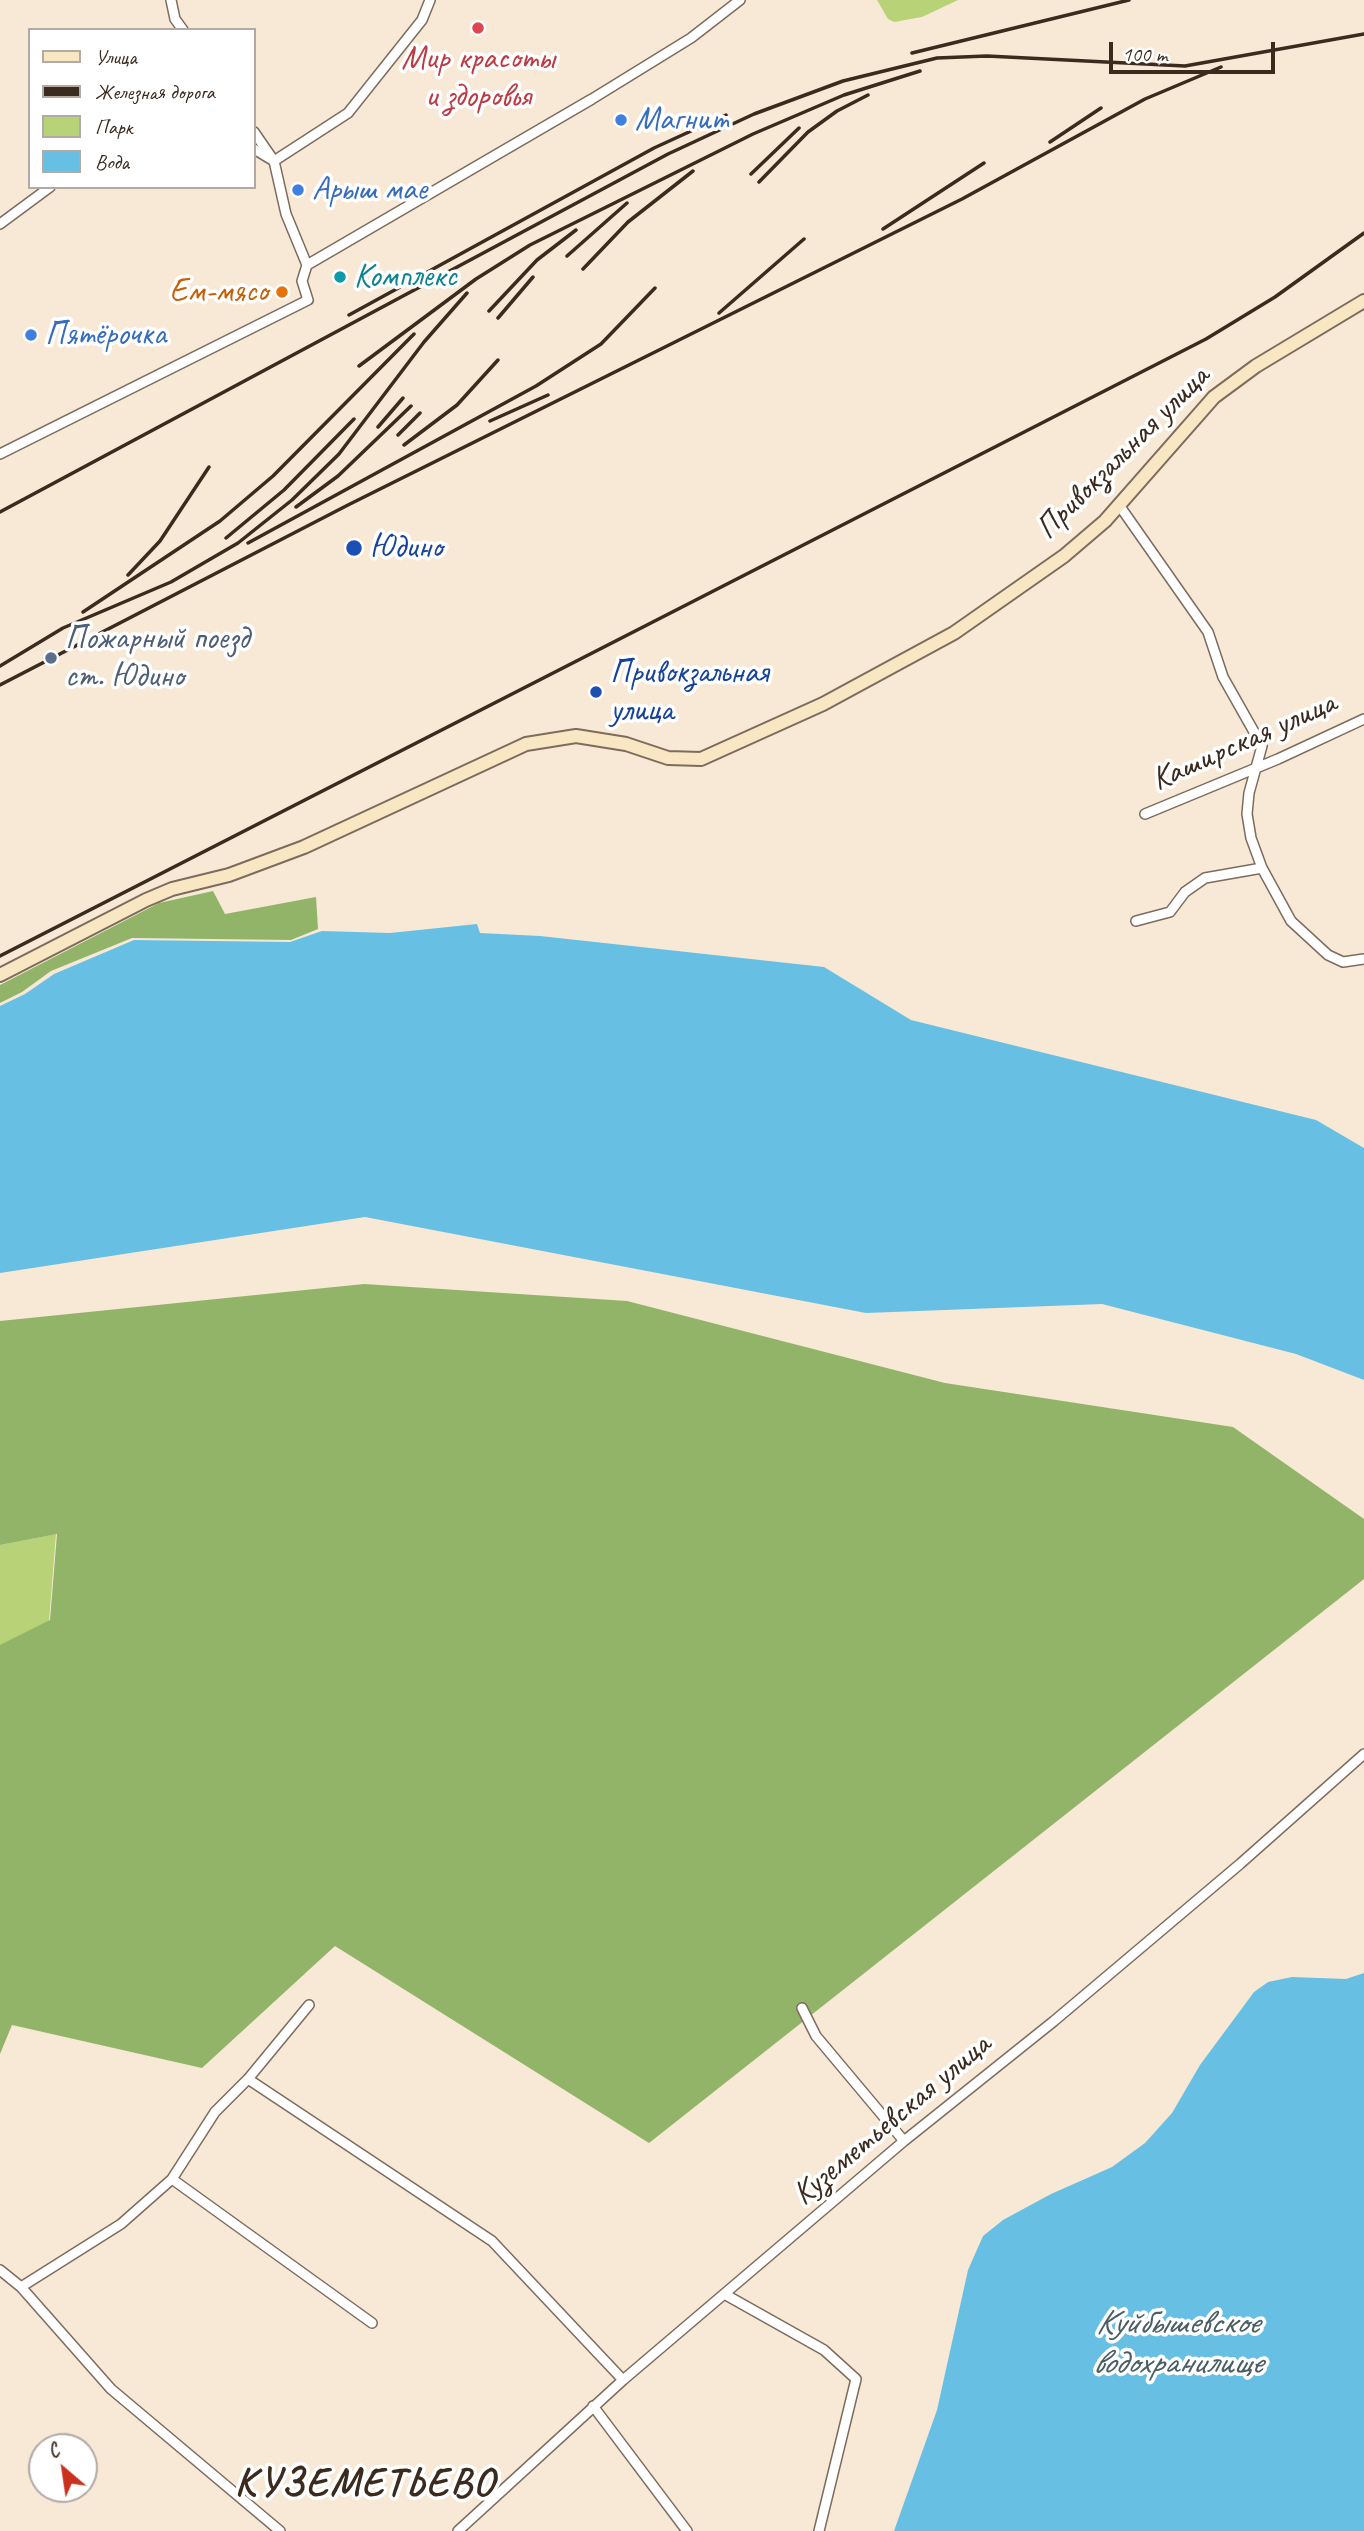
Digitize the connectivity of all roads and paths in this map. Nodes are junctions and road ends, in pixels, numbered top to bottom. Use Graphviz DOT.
graph roads {
  1 [pos="171,0"];
  2 [pos="430,0"];
  3 [pos="740,0"];
  4 [pos="182,28"];
  5 [pos="256,135"];
  6 [pos="256,150"];
  7 [pos="274,161"];
  8 [pos="47,189"];
  9 [pos="0,224"];
  10 [pos="307,265"];
  11 [pos="1364,301"];
  12 [pos="0,454"];
  13 [pos="1119,505"];
  14 [pos="1364,719"];
  15 [pos="1259,765"];
  16 [pos="1145,814"];
  17 [pos="1262,868"];
  18 [pos="1136,921"];
  19 [pos="1364,959"];
  20 [pos="0,975"];
  21 [pos="1364,1754"];
  22 [pos="309,2005"];
  23 [pos="802,2008"];
  24 [pos="248,2079"];
  25 [pos="904,2141"];
  26 [pos="172,2179"];
  27 [pos="0,2270"];
  28 [pos="21,2287"];
  29 [pos="726,2295"];
  30 [pos="372,2323"];
  31 [pos="623,2380"];
  32 [pos="593,2406"];
  33 [pos="279,2531"];
  34 [pos="458,2531"];
  35 [pos="687,2531"];
  36 [pos="819,2531"];
  1 -- 4 [label="street"];
  2 -- 7 [label="street"];
  3 -- 10 [label="street"];
  5 -- 7 [label="street"];
  6 -- 7 [label="street"];
  7 -- 10 [label="street"];
  8 -- 9 [label="street"];
  10 -- 12 [label="street"];
  11 -- 13 [label="main road, Привокзальная улица"];
  13 -- 15 [label="street"];
  13 -- 20 [label="main road, Привокзальная улица"];
  14 -- 15 [label="street, Каширская улица"];
  15 -- 16 [label="street, Каширская улица"];
  15 -- 17 [label="street"];
  17 -- 18 [label="street"];
  17 -- 19 [label="street"];
  21 -- 25 [label="street, Куземетьевская улица"];
  22 -- 24 [label="street"];
  23 -- 25 [label="street"];
  24 -- 26 [label="street"];
  24 -- 31 [label="street"];
  25 -- 29 [label="street, Куземетьевская улица"];
  26 -- 28 [label="street"];
  26 -- 30 [label="street"];
  27 -- 28 [label="street"];
  28 -- 33 [label="street"];
  29 -- 31 [label="street, Куземетьевская улица"];
  29 -- 36 [label="street"];
  31 -- 32 [label="street, Куземетьевская улица"];
  32 -- 34 [label="street, Куземетьевская улица"];
  32 -- 35 [label="street"];
}
